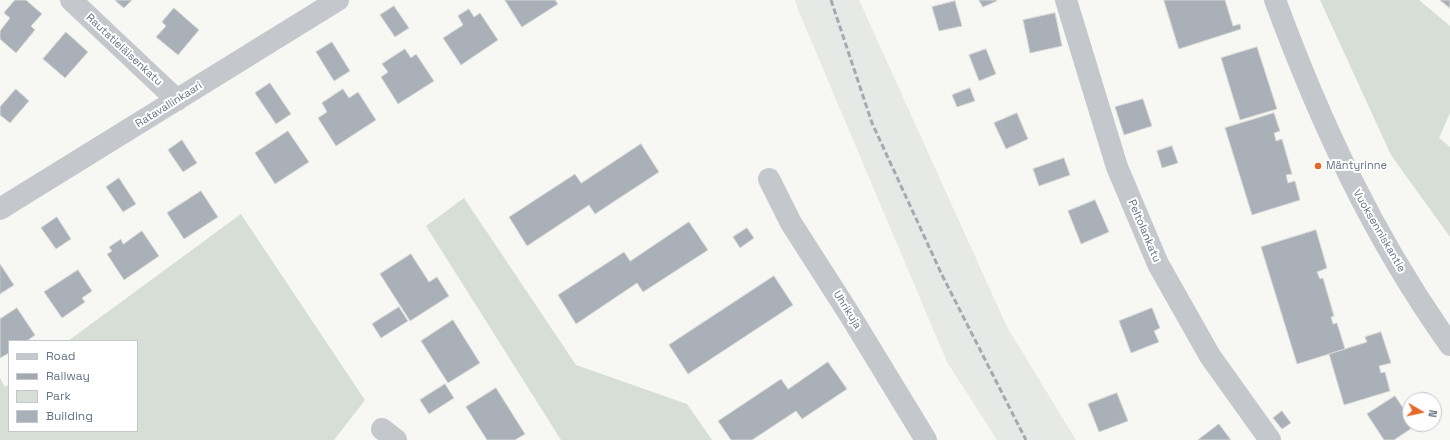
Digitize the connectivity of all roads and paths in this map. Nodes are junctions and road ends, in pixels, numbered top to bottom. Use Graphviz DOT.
graph roads {
  1 [pos="71,0"];
  2 [pos="338,0"];
  3 [pos="1066,0"];
  4 [pos="1274,0"];
  5 [pos="177,100"];
  6 [pos="769,179"];
  7 [pos="0,209"];
  8 [pos="1450,345"];
  9 [pos="926,440"];
  10 [pos="1270,440"];
  1 -- 5 [label="street, Rautatieläisenkatu"];
  2 -- 5 [label="street, Ratavallinkaari"];
  3 -- 10 [label="street, Peltolankatu"];
  4 -- 8 [label="street, Vuoksenniskantie"];
  5 -- 7 [label="street, Ratavallinkaari"];
  6 -- 9 [label="street, Uhrikuja"];
}
